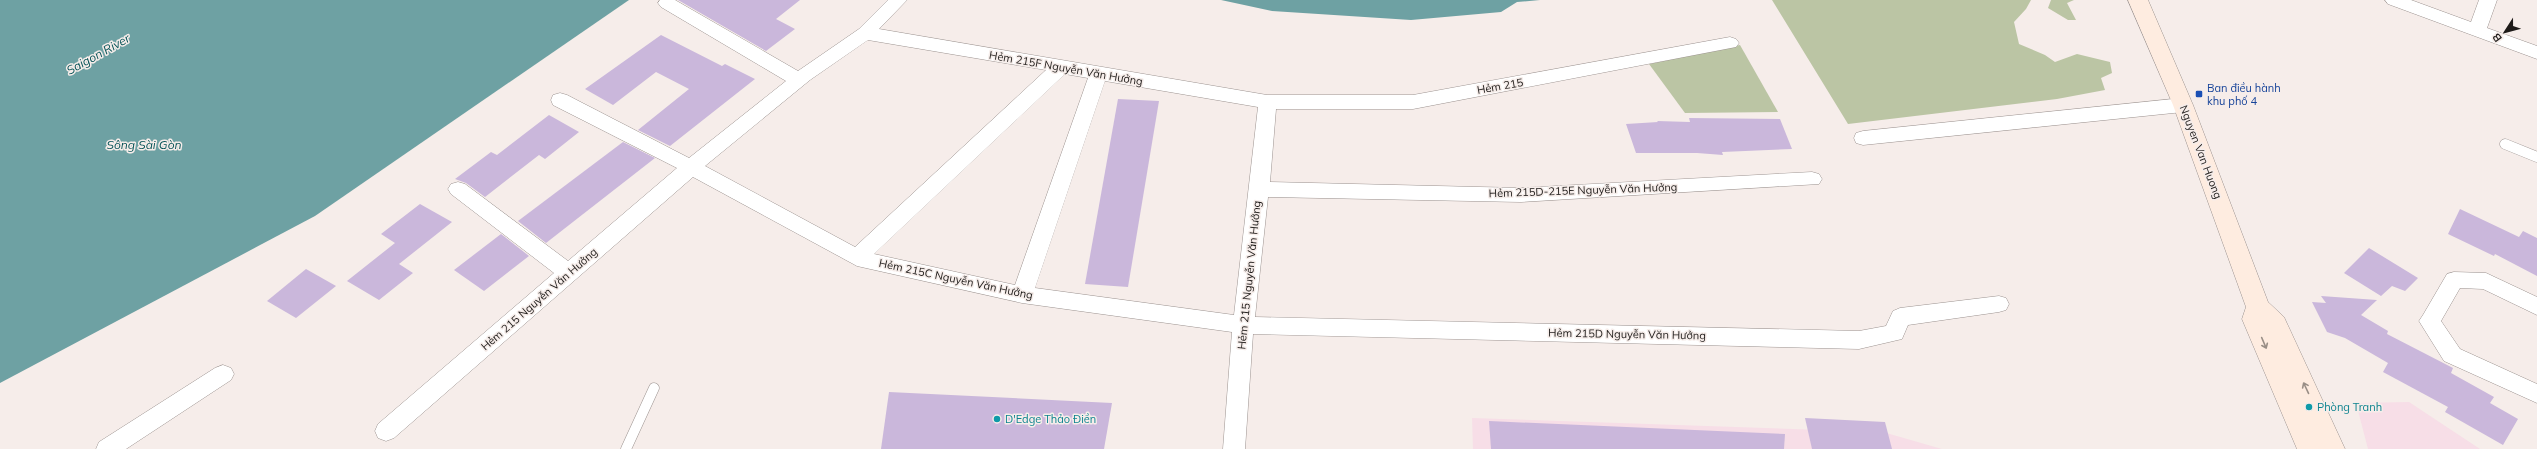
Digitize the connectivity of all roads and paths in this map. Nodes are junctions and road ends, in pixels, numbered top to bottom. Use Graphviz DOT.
graph roads {
  1 [pos="898,0"];
  2 [pos="2138,0"];
  3 [pos="2394,0"];
  4 [pos="2488,0"];
  5 [pos="667,4"];
  6 [pos="2477,31"];
  7 [pos="865,33"];
  8 [pos="1730,44"];
  9 [pos="2537,54"];
  10 [pos="1061,67"];
  11 [pos="1099,73"];
  12 [pos="798,80"];
  13 [pos="560,100"];
  14 [pos="1267,102"];
  15 [pos="2183,105"];
  16 [pos="1863,138"];
  17 [pos="2505,144"];
  18 [pos="2537,157"];
  19 [pos="691,167"];
  20 [pos="1812,179"];
  21 [pos="458,189"];
  22 [pos="1258,189"];
  23 [pos="857,258"];
  24 [pos="568,273"];
  25 [pos="1022,295"];
  26 [pos="1998,304"];
  27 [pos="2258,307"];
  28 [pos="2537,307"];
  29 [pos="1242,325"];
  30 [pos="222,374"];
  31 [pos="654,388"];
  32 [pos="2537,394"];
  33 [pos="386,431"];
  34 [pos="107,449"];
  35 [pos="626,449"];
  36 [pos="1234,449"];
  37 [pos="2309,449"];
  38 [pos="2333,449"];
  1 -- 7 [label="street, Hẻm 215 Nguyễn Văn Hưởng"];
  2 -- 15 [label="main road, Nguyen Van Huong"];
  3 -- 6 [label="street"];
  4 -- 6 [label="street"];
  5 -- 12 [label="street"];
  6 -- 9 [label="street"];
  7 -- 10 [label="street, Hẻm 215F Nguyễn Văn Hưởng"];
  7 -- 12 [label="street, Hẻm 215 Nguyễn Văn Hưởng"];
  8 -- 14 [label="street, Hẻm 215"];
  10 -- 11 [label="street, Hẻm 215F Nguyễn Văn Hưởng"];
  10 -- 23 [label="street"];
  11 -- 14 [label="street, Hẻm 215F Nguyễn Văn Hưởng"];
  11 -- 25 [label="street"];
  12 -- 19 [label="street, Hẻm 215 Nguyễn Văn Hưởng"];
  13 -- 19 [label="street, Hẻm 215C Nguyễn Văn Hưởng"];
  14 -- 22 [label="street, Hẻm 215 Nguyễn Văn Hưởng"];
  15 -- 16 [label="street"];
  15 -- 27 [label="main road, Nguyen Van Huong"];
  17 -- 18 [label="lane"];
  19 -- 23 [label="street, Hẻm 215C Nguyễn Văn Hưởng"];
  19 -- 24 [label="street, Hẻm 215 Nguyễn Văn Hưởng"];
  20 -- 22 [label="street, Hẻm 215D-215E Nguyễn Văn Hưởng"];
  21 -- 24 [label="street"];
  22 -- 29 [label="street, Hẻm 215 Nguyễn Văn Hưởng"];
  23 -- 25 [label="street, Hẻm 215C Nguyễn Văn Hưởng"];
  24 -- 33 [label="street, Hẻm 215 Nguyễn Văn Hưởng"];
  25 -- 29 [label="street, Hẻm 215C Nguyễn Văn Hưởng"];
  26 -- 29 [label="street, Hẻm 215D Nguyễn Văn Hưởng"];
  27 -- 37 [label="main road, Nguyen Van Huong, one-way"];
  38 -- 27 [label="main road, Nguyen Van Huong, one-way"];
  28 -- 32 [label="street"];
  29 -- 36 [label="street, Hẻm 215 Nguyễn Văn Hưởng"];
  30 -- 34 [label="street"];
  31 -- 35 [label="lane"];
}
